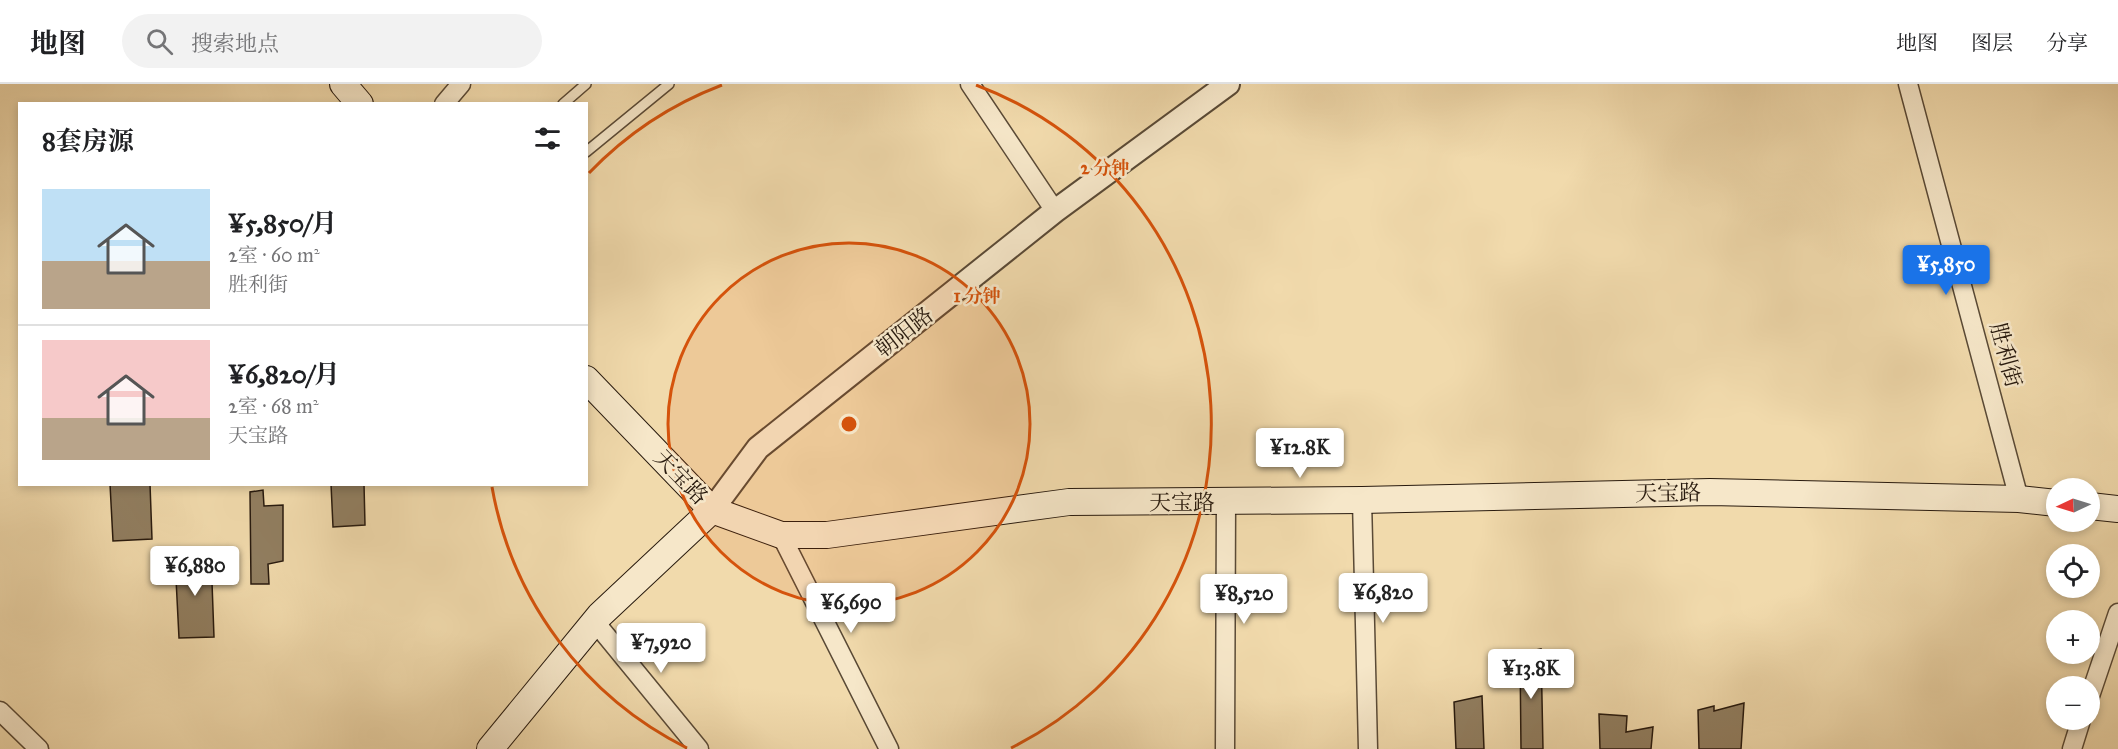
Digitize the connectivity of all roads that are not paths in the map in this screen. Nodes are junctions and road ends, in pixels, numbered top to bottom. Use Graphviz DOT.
graph roads {
  1 [pos="343,84"];
  2 [pos="461,84"];
  3 [pos="586,84"];
  4 [pos="669,84"];
  5 [pos="970,84"];
  6 [pos="1228,84"];
  7 [pos="1908,84"];
  8 [pos="358,102"];
  9 [pos="446,102"];
  10 [pos="564,102"];
  11 [pos="588,150"];
  12 [pos="1055,211"];
  13 [pos="588,381"];
  14 [pos="2019,499"];
  15 [pos="1226,501"];
  16 [pos="1362,501"];
  17 [pos="2046,502"];
  18 [pos="2100,507"];
  19 [pos="2118,509"];
  20 [pos="712,510"];
  21 [pos="781,536"];
  22 [pos="2118,613"];
  23 [pos="595,622"];
  24 [pos="2097,676"];
  25 [pos="0,711"];
  26 [pos="2078,730"];
  27 [pos="39,749"];
  28 [pos="490,749"];
  29 [pos="699,749"];
  30 [pos="889,749"];
  31 [pos="1225,749"];
  32 [pos="1368,749"];
  33 [pos="2072,749"];
  1 -- 8 [label="main road"];
  2 -- 9 [label="street"];
  3 -- 10 [label="lane"];
  4 -- 11 [label="lane"];
  5 -- 12 [label="street"];
  6 -- 12 [label="street, 朝阳路"];
  7 -- 14 [label="street, 胜利街"];
  12 -- 20 [label="street, 朝阳路"];
  13 -- 20 [label="main road, 天宝路"];
  14 -- 16 [label="main road, 天宝路"];
  14 -- 17 [label="main road, 天宝路"];
  15 -- 16 [label="main road, 天宝路"];
  15 -- 21 [label="main road, 天宝路"];
  15 -- 31 [label="street"];
  16 -- 32 [label="street"];
  18 -- 19 [label="main road"];
  20 -- 21 [label="main road, 天宝路"];
  20 -- 23 [label="main road"];
  21 -- 30 [label="street"];
  22 -- 24 [label="street"];
  23 -- 28 [label="main road"];
  23 -- 29 [label="street"];
  25 -- 27 [label="street"];
  26 -- 33 [label="street"];
}
